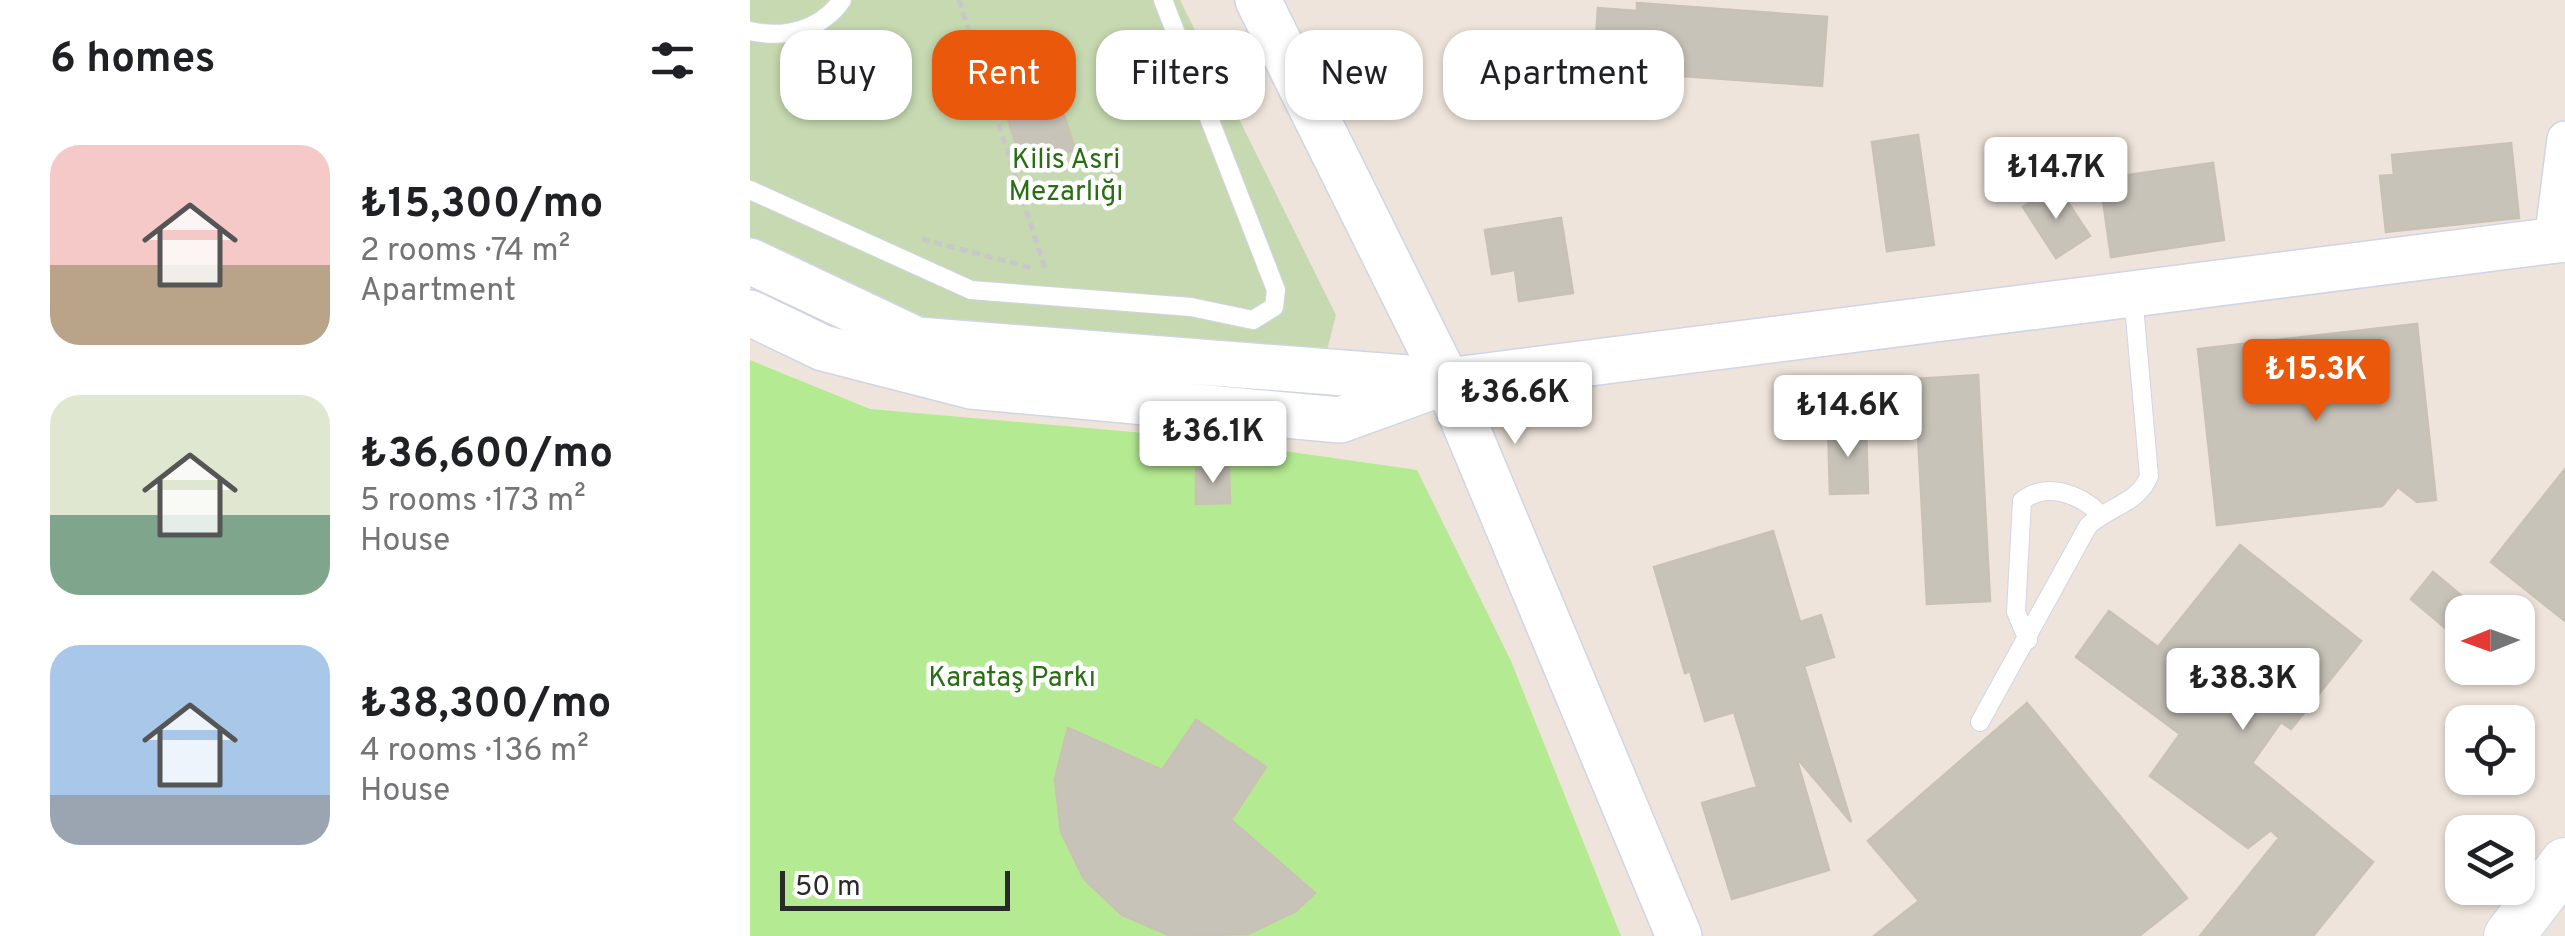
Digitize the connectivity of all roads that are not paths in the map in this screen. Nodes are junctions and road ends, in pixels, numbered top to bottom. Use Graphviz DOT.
graph roads {
  1 [pos="842,0"];
  2 [pos="1163,0"];
  3 [pos="1258,0"];
  4 [pos="750,31"];
  5 [pos="2565,139"];
  6 [pos="750,190"];
  7 [pos="2558,240"];
  8 [pos="750,261"];
  9 [pos="2133,294"];
  10 [pos="750,312"];
  11 [pos="1447,381"];
  12 [pos="2100,514"];
  13 [pos="2028,640"];
  14 [pos="1980,722"];
  15 [pos="2565,862"];
  16 [pos="1679,936"];
  17 [pos="2509,936"];
  1 -- 4 [label="lane"];
  2 -- 6 [label="lane"];
  3 -- 11 [label="street"];
  5 -- 7 [label="street"];
  7 -- 9 [label="street"];
  8 -- 11 [label="street"];
  9 -- 11 [label="street"];
  9 -- 12 [label="lane"];
  10 -- 11 [label="street"];
  11 -- 16 [label="street"];
  12 -- 13 [label="lane"];
  12 -- 13 [label="lane"];
  13 -- 14 [label="lane"];
  15 -- 17 [label="main road"];
}
